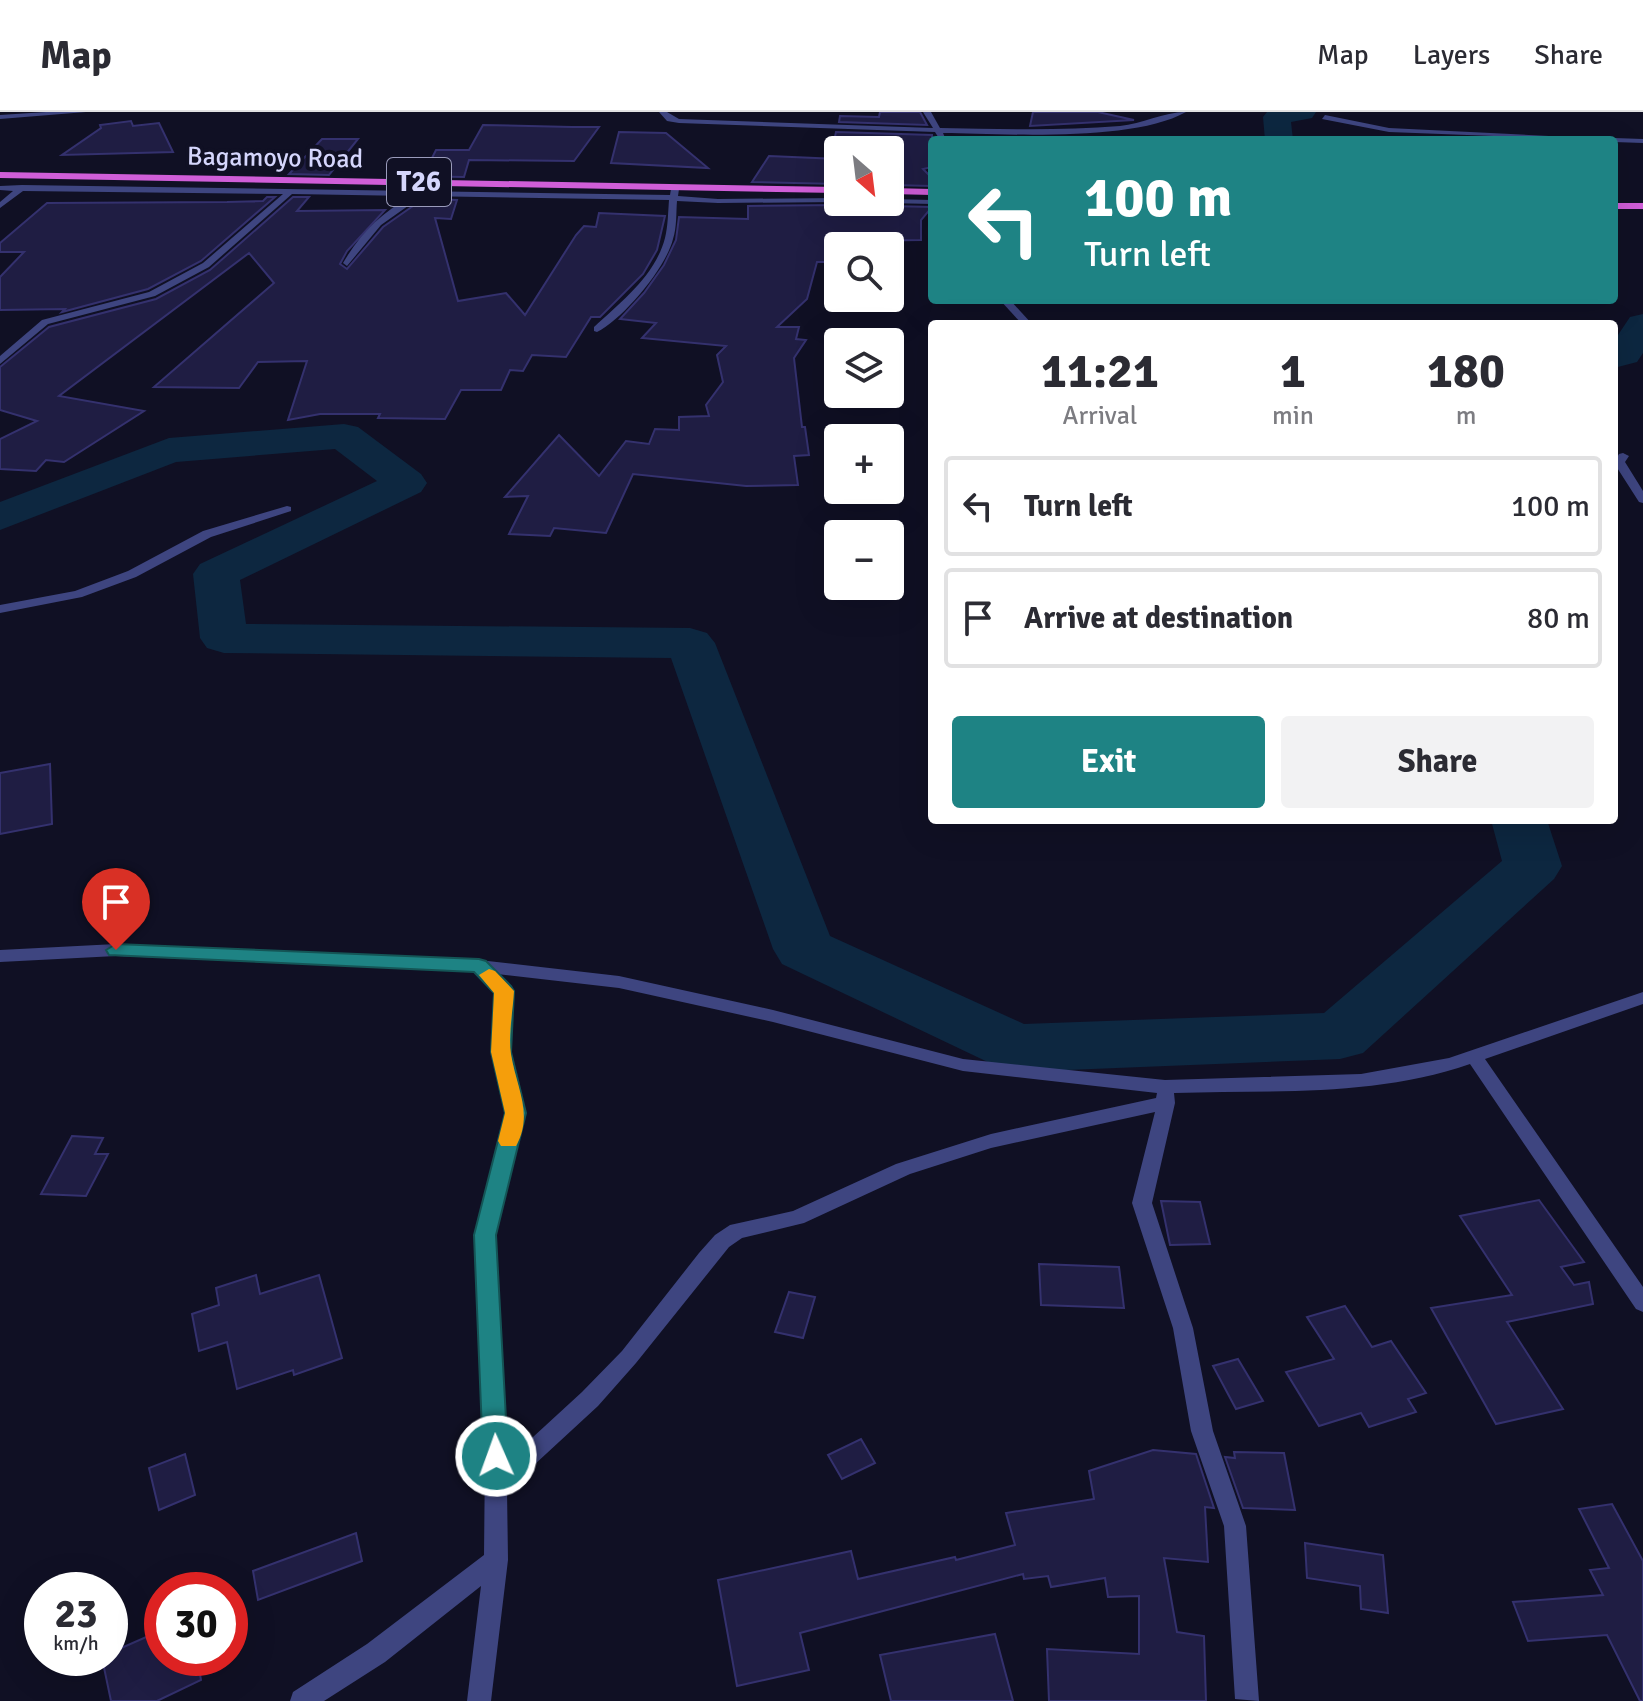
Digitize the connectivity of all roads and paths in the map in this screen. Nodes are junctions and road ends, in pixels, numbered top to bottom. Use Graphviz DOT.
graph roads {
  1 [pos="82,112"];
  2 [pos="663,112"];
  3 [pos="927,112"];
  4 [pos="1182,112"];
  5 [pos="0,115"];
  6 [pos="1325,117"];
  7 [pos="938,132"];
  8 [pos="941,136"];
  9 [pos="1509,136"];
  10 [pos="1618,140"];
  11 [pos="1643,141"];
  12 [pos="0,175"];
  13 [pos="22,187"];
  14 [pos="0,188"];
  15 [pos="292,190"];
  16 [pos="824,190"];
  17 [pos="904,191"];
  18 [pos="675,192"];
  19 [pos="928,192"];
  20 [pos="419,193"];
  21 [pos="824,200"];
  22 [pos="904,201"];
  23 [pos="928,202"];
  24 [pos="0,206"];
  25 [pos="1618,206"];
  26 [pos="1643,206"];
  27 [pos="347,263"];
  28 [pos="1009,304"];
  29 [pos="1023,320"];
  30 [pos="597,329"];
  31 [pos="22,339"];
  32 [pos="0,343"];
  33 [pos="0,361"];
  34 [pos="1623,456"];
  35 [pos="1643,500"];
  36 [pos="287,509"];
  37 [pos="0,609"];
  38 [pos="0,956"];
  39 [pos="479,966"];
  40 [pos="1643,998"];
  41 [pos="1474,1056"];
  42 [pos="1166,1095"];
  43 [pos="1643,1303"];
  44 [pos="496,1486"];
  45 [pos="496,1560"];
  46 [pos="1247,1699"];
  47 [pos="302,1701"];
  48 [pos="479,1701"];
  1 -- 5 [label="street"];
  2 -- 7 [label="street"];
  3 -- 7 [label="street"];
  4 -- 7 [label="street"];
  6 -- 9 [label="street"];
  7 -- 8 [label="street"];
  10 -- 11 [label="street"];
  12 -- 18 [label="highway, Bagamoyo Road / T26"];
  13 -- 14 [label="street"];
  13 -- 15 [label="street"];
  13 -- 24 [label="street"];
  15 -- 20 [label="street"];
  15 -- 31 [label="street"];
  16 -- 18 [label="highway, Bagamoyo Road / T26"];
  17 -- 19 [label="highway"];
  18 -- 20 [label="street"];
  18 -- 21 [label="street"];
  18 -- 30 [label="street"];
  20 -- 27 [label="street"];
  22 -- 23 [label="street"];
  25 -- 26 [label="highway"];
  28 -- 29 [label="street"];
  31 -- 32 [label="street"];
  31 -- 33 [label="street"];
  34 -- 35 [label="street"];
  36 -- 37 [label="street"];
  38 -- 39 [label="street"];
  39 -- 42 [label="street"];
  39 -- 44 [label="street"];
  40 -- 41 [label="street"];
  41 -- 42 [label="street"];
  41 -- 43 [label="street"];
  42 -- 44 [label="street"];
  42 -- 46 [label="street"];
  44 -- 45 [label="street"];
  45 -- 47 [label="street"];
  45 -- 48 [label="street"];
}
